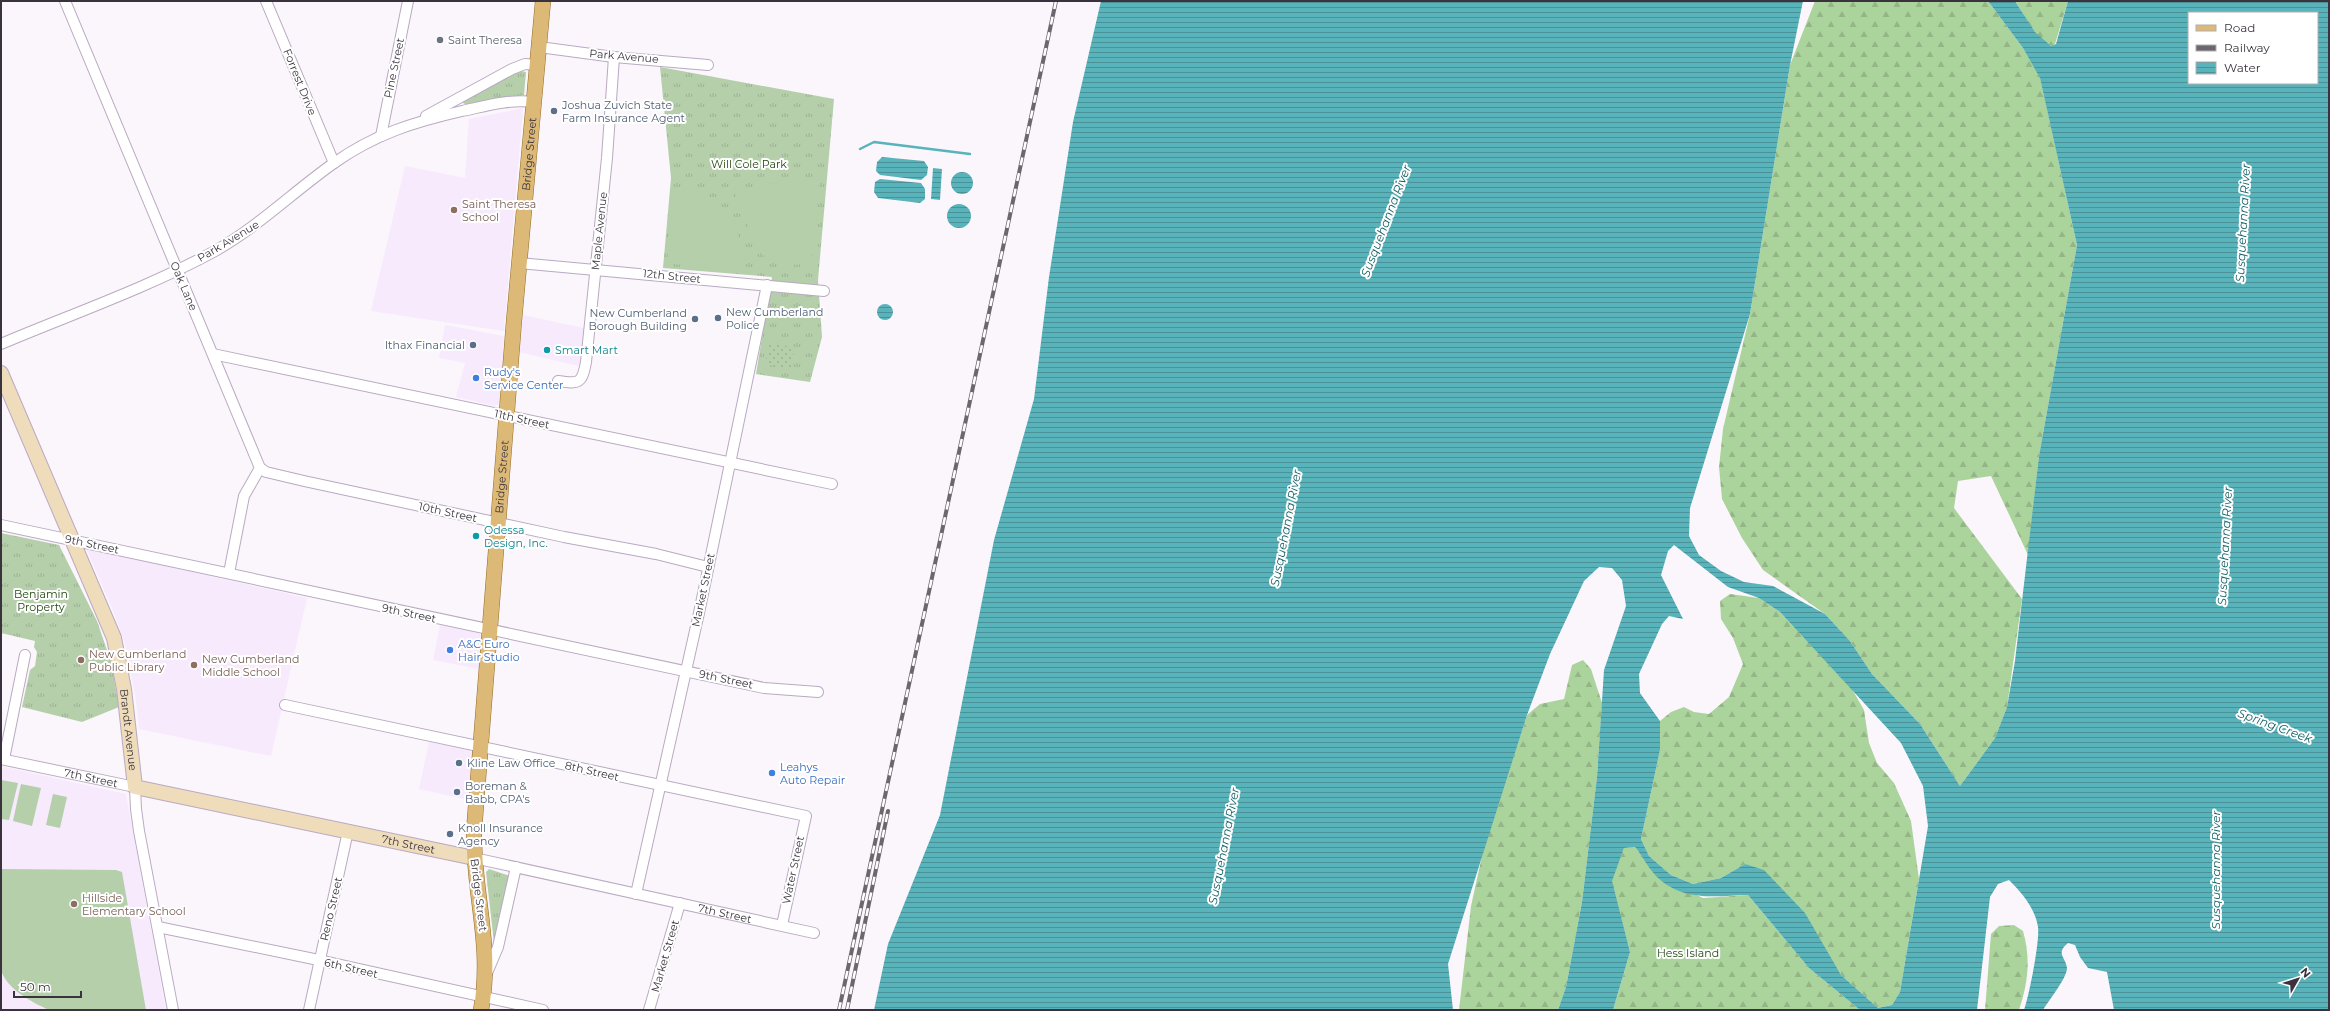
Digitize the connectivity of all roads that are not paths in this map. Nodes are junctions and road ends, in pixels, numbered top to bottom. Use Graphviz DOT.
graph roads {
  1 [pos="65,1"];
  2 [pos="266,1"];
  3 [pos="408,1"];
  4 [pos="543,1"];
  5 [pos="539,47"];
  6 [pos="614,57"];
  7 [pos="537,65"];
  8 [pos="708,65"];
  9 [pos="534,102"];
  10 [pos="417,121"];
  11 [pos="381,136"];
  12 [pos="334,163"];
  13 [pos="519,263"];
  14 [pos="177,270"];
  15 [pos="595,270"];
  16 [pos="767,285"];
  17 [pos="824,290"];
  18 [pos="1,344"];
  19 [pos="213,354"];
  20 [pos="1,373"];
  21 [pos="558,381"];
  22 [pos="506,416"];
  23 [pos="730,463"];
  24 [pos="260,468"];
  25 [pos="832,484"];
  26 [pos="498,523"];
  27 [pos="1,525"];
  28 [pos="71,540"];
  29 [pos="708,567"];
  30 [pos="228,573"];
  31 [pos="490,629"];
  32 [pos="26,655"];
  33 [pos="686,671"];
  34 [pos="818,692"];
  35 [pos="285,705"];
  36 [pos="481,747"];
  37 [pos="2,759"];
  38 [pos="135,786"];
  39 [pos="660,786"];
  40 [pos="806,816"];
  41 [pos="348,831"];
  42 [pos="474,858"];
  43 [pos="516,867"];
  44 [pos="636,894"];
  45 [pos="680,903"];
  46 [pos="782,925"];
  47 [pos="158,928"];
  48 [pos="814,932"];
  49 [pos="319,960"];
  50 [pos="486,976"];
  51 [pos="482,1003"];
  52 [pos="173,1010"];
  53 [pos="309,1010"];
  54 [pos="544,1010"];
  55 [pos="649,1010"];
  1 -- 14 [label="street, Oak Lane"];
  2 -- 12 [label="street, Forrest Drive"];
  3 -- 11 [label="street, Pine Street"];
  4 -- 5 [label="main road, Bridge Street"];
  5 -- 6 [label="street, Park Avenue"];
  5 -- 7 [label="main road, Bridge Street"];
  6 -- 8 [label="street, Park Avenue"];
  6 -- 15 [label="street, Maple Avenue"];
  7 -- 9 [label="main road, Bridge Street"];
  7 -- 10 [label="street, Park Avenue"];
  9 -- 10 [label="street, Park Avenue"];
  9 -- 13 [label="main road, Bridge Street"];
  10 -- 11 [label="street, Park Avenue"];
  11 -- 12 [label="street, Park Avenue"];
  12 -- 14 [label="street, Park Avenue"];
  13 -- 15 [label="street, 12th Street"];
  13 -- 22 [label="main road, Bridge Street"];
  14 -- 18 [label="street, Park Avenue"];
  14 -- 19 [label="street, Oak Lane"];
  15 -- 16 [label="street, 12th Street"];
  15 -- 21 [label="street, Maple Avenue"];
  16 -- 17 [label="street, 12th Street"];
  16 -- 23 [label="street, Market Street"];
  19 -- 22 [label="street, 11th Street"];
  19 -- 24 [label="street, Oak Lane"];
  20 -- 28 [label="main road, Brandt Avenue"];
  22 -- 23 [label="street, 11th Street"];
  22 -- 26 [label="main road, Bridge Street"];
  23 -- 25 [label="street, 11th Street"];
  23 -- 29 [label="street, Market Street"];
  24 -- 26 [label="street, 10th Street"];
  24 -- 30 [label="street"];
  26 -- 29 [label="street, 10th Street"];
  26 -- 31 [label="main road, Bridge Street"];
  27 -- 28 [label="street, 9th Street"];
  28 -- 30 [label="street, 9th Street"];
  28 -- 38 [label="main road, Brandt Avenue"];
  29 -- 33 [label="street, Market Street"];
  30 -- 31 [label="street, 9th Street"];
  31 -- 33 [label="street, 9th Street"];
  31 -- 36 [label="main road, Bridge Street"];
  32 -- 37 [label="street"];
  33 -- 34 [label="street, 9th Street"];
  33 -- 39 [label="street, Market Street"];
  35 -- 36 [label="street, 8th Street"];
  36 -- 39 [label="street, 8th Street"];
  36 -- 42 [label="main road, Bridge Street"];
  37 -- 38 [label="street, 7th Street"];
  38 -- 41 [label="main road, 7th Street"];
  38 -- 47 [label="street, Brandt Avenue"];
  39 -- 40 [label="street, 8th Street"];
  39 -- 44 [label="street, Market Street"];
  40 -- 46 [label="street, Water Street"];
  41 -- 42 [label="main road, 7th Street"];
  41 -- 49 [label="street, Reno Street"];
  42 -- 43 [label="street, 7th Street"];
  42 -- 50 [label="main road, Bridge Street"];
  43 -- 44 [label="street, 7th Street"];
  43 -- 50 [label="street, Bridge Street"];
  44 -- 45 [label="street, 7th Street"];
  45 -- 46 [label="street, 7th Street"];
  45 -- 55 [label="street, Market Street"];
  46 -- 48 [label="street, 7th Street"];
  47 -- 49 [label="street, 6th Street"];
  47 -- 52 [label="street, Brandt Avenue"];
  49 -- 51 [label="street, 6th Street"];
  49 -- 53 [label="street, Reno Street"];
  50 -- 51 [label="main road, Bridge Street"];
  51 -- 54 [label="street, 6th Street"];
}
